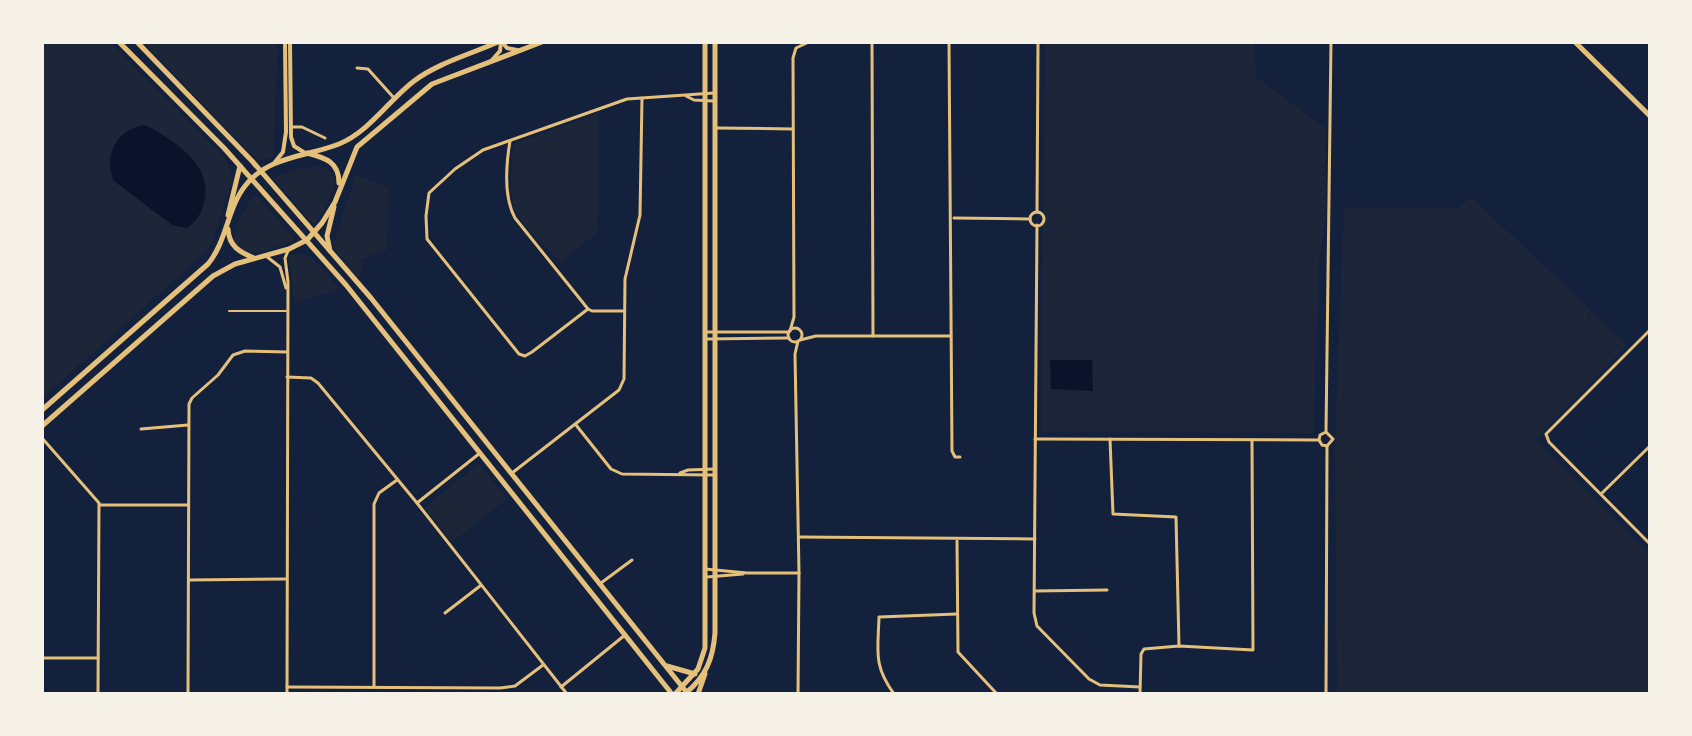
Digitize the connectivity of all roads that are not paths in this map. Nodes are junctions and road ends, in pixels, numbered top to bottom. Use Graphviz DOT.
graph roads {
  1 [pos="119,42"];
  2 [pos="137,42"];
  3 [pos="288,42"];
  4 [pos="500,42"];
  5 [pos="542,42"];
  6 [pos="705,42"];
  7 [pos="715,42"];
  8 [pos="809,42"];
  9 [pos="872,42"];
  10 [pos="949,42"];
  11 [pos="1038,42"];
  12 [pos="1331,42"];
  13 [pos="1575,42"];
  14 [pos="519,50"];
  15 [pos="492,60"];
  16 [pos="357,68"];
  17 [pos="705,93"];
  18 [pos="715,93"];
  19 [pos="686,96"];
  20 [pos="394,98"];
  21 [pos="642,98"];
  22 [pos="705,101"];
  23 [pos="715,101"];
  24 [pos="1650,116"];
  25 [pos="289,127"];
  26 [pos="715,128"];
  27 [pos="793,129"];
  28 [pos="325,138"];
  29 [pos="510,141"];
  30 [pos="306,153"];
  31 [pos="275,162"];
  32 [pos="240,166"];
  33 [pos="260,171"];
  34 [pos="252,179"];
  35 [pos="338,194"];
  36 [pos="335,202"];
  37 [pos="1037,212"];
  38 [pos="952,217"];
  39 [pos="1030,219"];
  40 [pos="228,222"];
  41 [pos="1037,225"];
  42 [pos="314,233"];
  43 [pos="307,240"];
  44 [pos="289,249"];
  45 [pos="330,251"];
  46 [pos="265,256"];
  47 [pos="706,257"];
  48 [pos="255,258"];
  49 [pos="715,258"];
  50 [pos="286,288"];
  51 [pos="588,309"];
  52 [pos="229,311"];
  53 [pos="286,311"];
  54 [pos="624,311"];
  55 [pos="794,317"];
  56 [pos="799,330"];
  57 [pos="1650,330"];
  58 [pos="790,331"];
  59 [pos="706,335"];
  60 [pos="715,335"];
  61 [pos="749,335"];
  62 [pos="816,336"];
  63 [pos="873,336"];
  64 [pos="951,336"];
  65 [pos="790,340"];
  66 [pos="799,341"];
  67 [pos="287,352"];
  68 [pos="795,354"];
  69 [pos="287,377"];
  70 [pos="42,410"];
  71 [pos="188,425"];
  72 [pos="576,425"];
  73 [pos="42,426"];
  74 [pos="141,429"];
  75 [pos="1326,432"];
  76 [pos="42,438"];
  77 [pos="1035,439"];
  78 [pos="1110,439"];
  79 [pos="1252,440"];
  80 [pos="1319,440"];
  81 [pos="1327,446"];
  82 [pos="1650,446"];
  83 [pos="480,453"];
  84 [pos="960,457"];
  85 [pos="704,472"];
  86 [pos="715,472"];
  87 [pos="512,473"];
  88 [pos="397,480"];
  89 [pos="1601,494"];
  90 [pos="417,503"];
  91 [pos="100,505"];
  92 [pos="188,505"];
  93 [pos="543,512"];
  94 [pos="533,519"];
  95 [pos="799,537"];
  96 [pos="957,539"];
  97 [pos="1035,539"];
  98 [pos="1650,544"];
  99 [pos="632,560"];
  100 [pos="705,569"];
  101 [pos="799,573"];
  102 [pos="715,574"];
  103 [pos="705,577"];
  104 [pos="286,579"];
  105 [pos="189,580"];
  106 [pos="601,583"];
  107 [pos="480,586"];
  108 [pos="1107,590"];
  109 [pos="1034,591"];
  110 [pos="445,613"];
  111 [pos="958,614"];
  112 [pos="625,635"];
  113 [pos="1179,646"];
  114 [pos="42,658"];
  115 [pos="98,658"];
  116 [pos="543,665"];
  117 [pos="666,665"];
  118 [pos="695,674"];
  119 [pos="705,674"];
  120 [pos="374,686"];
  121 [pos="287,687"];
  122 [pos="561,687"];
  123 [pos="1140,687"];
  124 [pos="686,692"];
  125 [pos="98,694"];
  126 [pos="188,694"];
  127 [pos="287,694"];
  128 [pos="567,694"];
  129 [pos="673,694"];
  130 [pos="698,694"];
  131 [pos="798,694"];
  132 [pos="894,694"];
  133 [pos="997,694"];
  134 [pos="1140,694"];
  135 [pos="1326,694"];
  1 -- 32 [label="main road"];
  2 -- 33 [label="main road"];
  3 -- 25 [label="street"];
  4 -- 14 [label="street"];
  4 -- 15 [label="street"];
  4 -- 20 [label="main road"];
  5 -- 14 [label="main road"];
  6 -- 17 [label="main road"];
  7 -- 18 [label="main road"];
  8 -- 27 [label="street"];
  9 -- 63 [label="street"];
  10 -- 38 [label="street"];
  11 -- 37 [label="street"];
  12 -- 75 [label="street"];
  13 -- 24 [label="main road"];
  14 -- 15 [label="main road"];
  15 -- 35 [label="main road"];
  16 -- 20 [label="street"];
  17 -- 18 [label="street"];
  17 -- 19 [label="street"];
  17 -- 22 [label="main road"];
  18 -- 23 [label="main road"];
  19 -- 21 [label="street"];
  19 -- 22 [label="street"];
  20 -- 30 [label="main road"];
  21 -- 29 [label="street"];
  21 -- 54 [label="street"];
  22 -- 23 [label="street"];
  22 -- 47 [label="main road"];
  23 -- 26 [label="main road"];
  25 -- 28 [label="street"];
  25 -- 30 [label="street"];
  25 -- 31 [label="street"];
  26 -- 27 [label="street"];
  26 -- 49 [label="main road"];
  27 -- 55 [label="street"];
  29 -- 51 [label="street"];
  29 -- 51 [label="street"];
  30 -- 31 [label="main road"];
  30 -- 35 [label="main road"];
  31 -- 33 [label="main road"];
  32 -- 34 [label="main road"];
  32 -- 40 [label="main road"];
  33 -- 34 [label="main road"];
  33 -- 42 [label="main road"];
  34 -- 40 [label="main road"];
  34 -- 43 [label="main road"];
  35 -- 36 [label="main road"];
  36 -- 42 [label="main road"];
  36 -- 45 [label="main road"];
  37 -- 39 [label="street"];
  37 -- 41 [label="street"];
  38 -- 39 [label="street"];
  38 -- 64 [label="street"];
  39 -- 41 [label="street"];
  40 -- 48 [label="main road"];
  40 -- 70 [label="main road"];
  41 -- 77 [label="street"];
  42 -- 43 [label="main road"];
  42 -- 45 [label="main road"];
  43 -- 44 [label="main road"];
  43 -- 83 [label="main road"];
  44 -- 46 [label="main road"];
  44 -- 50 [label="street"];
  45 -- 87 [label="main road"];
  46 -- 48 [label="main road"];
  46 -- 50 [label="street"];
  47 -- 49 [label="main road"];
  47 -- 59 [label="main road"];
  48 -- 73 [label="main road"];
  49 -- 60 [label="main road"];
  50 -- 53 [label="street"];
  51 -- 54 [label="street"];
  52 -- 53 [label="lane"];
  53 -- 67 [label="street"];
  54 -- 72 [label="street"];
  55 -- 56 [label="street"];
  55 -- 58 [label="street"];
  56 -- 58 [label="street"];
  56 -- 62 [label="street"];
  56 -- 66 [label="street"];
  57 -- 89 [label="street"];
  58 -- 61 [label="street"];
  58 -- 65 [label="street"];
  59 -- 60 [label="street"];
  59 -- 85 [label="main road"];
  60 -- 61 [label="street"];
  60 -- 86 [label="main road"];
  61 -- 65 [label="street"];
  62 -- 63 [label="street"];
  62 -- 66 [label="street"];
  63 -- 64 [label="street"];
  64 -- 84 [label="street"];
  65 -- 66 [label="street"];
  65 -- 68 [label="street"];
  66 -- 68 [label="street"];
  67 -- 69 [label="street"];
  67 -- 71 [label="street"];
  68 -- 95 [label="street"];
  69 -- 88 [label="street"];
  69 -- 104 [label="street"];
  71 -- 74 [label="street"];
  71 -- 92 [label="street"];
  72 -- 85 [label="street"];
  72 -- 87 [label="street"];
  75 -- 80 [label="street"];
  75 -- 81 [label="street"];
  76 -- 91 [label="street"];
  77 -- 78 [label="street"];
  77 -- 97 [label="street"];
  78 -- 79 [label="street"];
  78 -- 113 [label="street"];
  79 -- 80 [label="street"];
  79 -- 113 [label="street"];
  80 -- 81 [label="street"];
  81 -- 135 [label="street"];
  82 -- 89 [label="street"];
  83 -- 90 [label="street"];
  83 -- 94 [label="main road"];
  85 -- 86 [label="street"];
  85 -- 100 [label="main road"];
  86 -- 102 [label="main road"];
  87 -- 93 [label="main road"];
  88 -- 90 [label="street"];
  88 -- 120 [label="street"];
  89 -- 98 [label="street"];
  90 -- 107 [label="street"];
  91 -- 92 [label="street"];
  91 -- 115 [label="street"];
  92 -- 105 [label="street"];
  93 -- 94 [label="main road"];
  93 -- 106 [label="main road"];
  94 -- 112 [label="main road"];
  95 -- 96 [label="street"];
  95 -- 101 [label="street"];
  96 -- 97 [label="street"];
  96 -- 111 [label="street"];
  97 -- 109 [label="street"];
  99 -- 106 [label="street"];
  100 -- 102 [label="street"];
  100 -- 103 [label="main road"];
  101 -- 102 [label="street"];
  101 -- 131 [label="street"];
  102 -- 103 [label="street"];
  102 -- 119 [label="main road"];
  103 -- 118 [label="main road"];
  104 -- 105 [label="street"];
  104 -- 121 [label="street"];
  105 -- 126 [label="street"];
  106 -- 117 [label="main road"];
  107 -- 110 [label="street"];
  107 -- 116 [label="street"];
  108 -- 109 [label="street"];
  109 -- 123 [label="street"];
  111 -- 132 [label="street"];
  111 -- 133 [label="street"];
  112 -- 122 [label="street"];
  112 -- 129 [label="main road"];
  113 -- 123 [label="street"];
  114 -- 115 [label="street"];
  115 -- 125 [label="street"];
  116 -- 120 [label="street"];
  116 -- 122 [label="street"];
  117 -- 118 [label="main road"];
  117 -- 124 [label="main road"];
  118 -- 124 [label="main road"];
  119 -- 124 [label="main road"];
  119 -- 130 [label="main road"];
  120 -- 121 [label="street"];
  121 -- 127 [label="street"];
  122 -- 128 [label="street"];
  123 -- 134 [label="street"];
  124 -- 129 [label="main road"];
}
